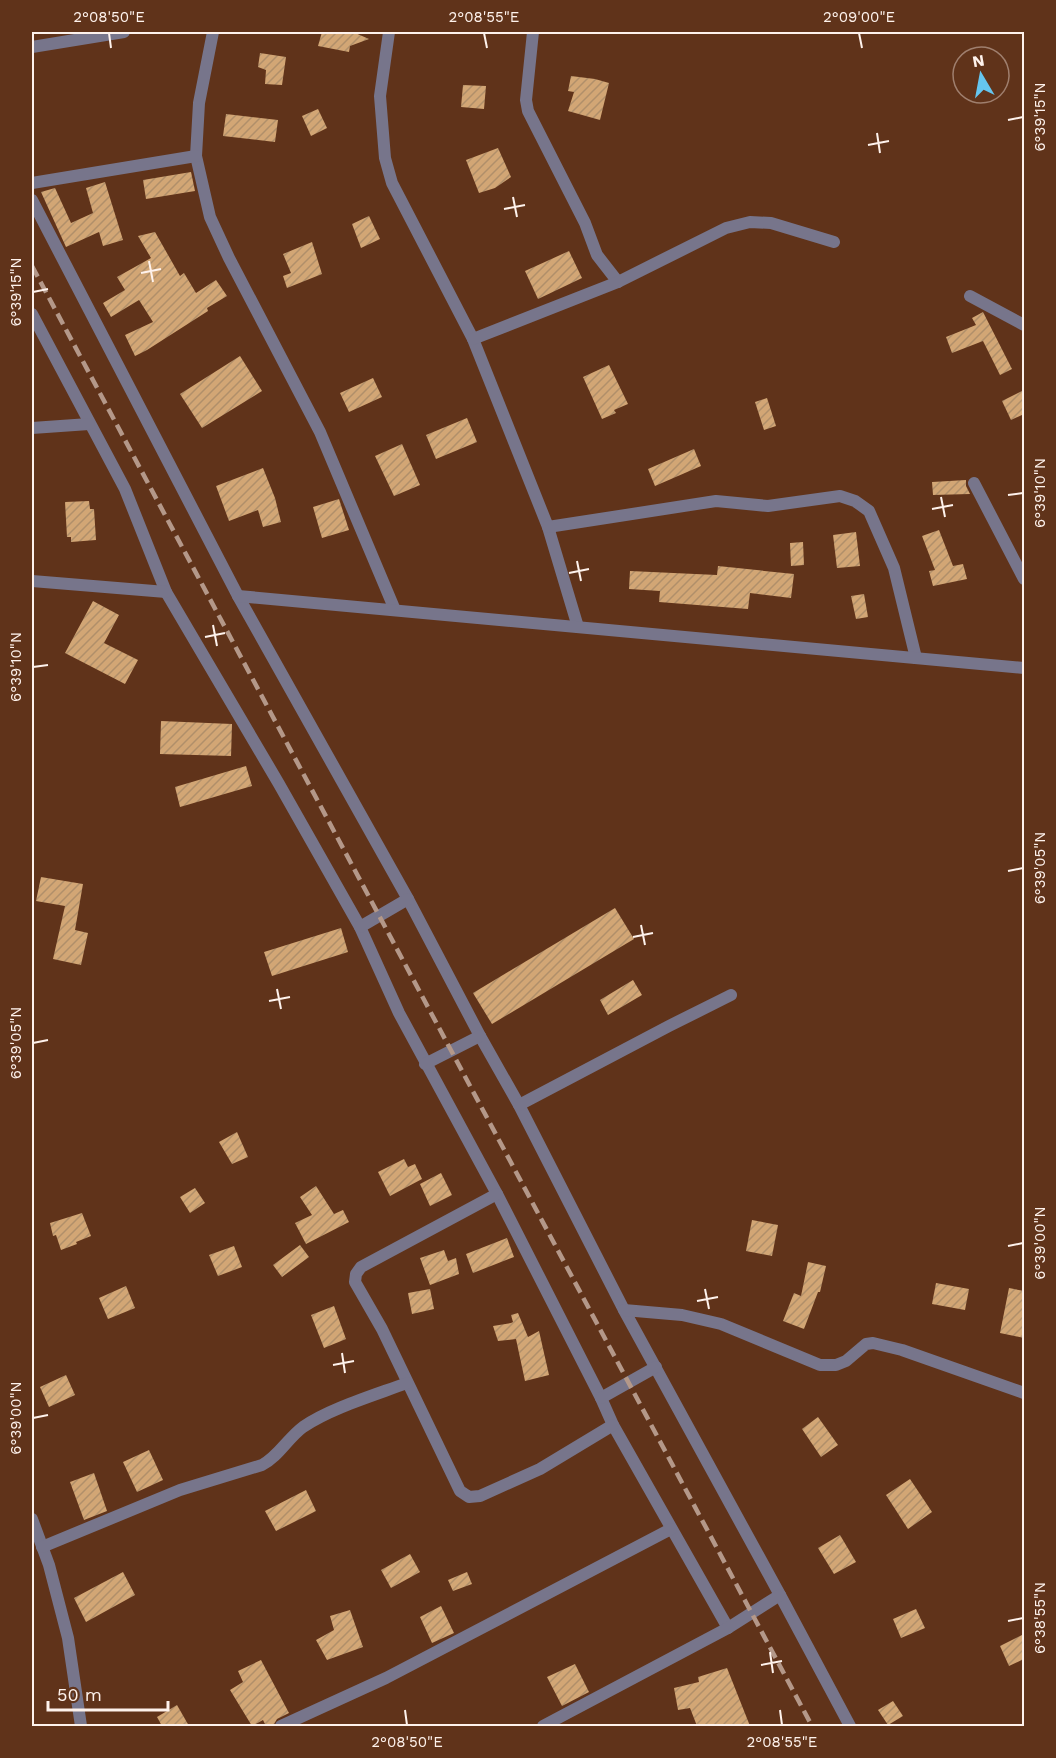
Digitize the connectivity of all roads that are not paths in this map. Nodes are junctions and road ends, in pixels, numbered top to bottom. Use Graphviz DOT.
graph roads {
  1 [pos="124,32"];
  2 [pos="213,32"];
  3 [pos="388,32"];
  4 [pos="533,32"];
  5 [pos="32,47"];
  6 [pos="196,156"];
  7 [pos="32,183"];
  8 [pos="32,200"];
  9 [pos="834,242"];
  10 [pos="618,282"];
  11 [pos="970,296"];
  12 [pos="32,314"];
  13 [pos="1024,325"];
  14 [pos="473,339"];
  15 [pos="88,424"];
  16 [pos="32,428"];
  17 [pos="974,483"];
  18 [pos="548,527"];
  19 [pos="1024,579"];
  20 [pos="32,581"];
  21 [pos="50,582"];
  22 [pos="32,591"];
  23 [pos="166,592"];
  24 [pos="238,596"];
  25 [pos="394,610"];
  26 [pos="578,627"];
  27 [pos="916,658"];
  28 [pos="1024,668"];
  29 [pos="408,899"];
  30 [pos="360,927"];
  31 [pos="731,995"];
  32 [pos="480,1036"];
  33 [pos="425,1064"];
  34 [pos="519,1105"];
  35 [pos="497,1194"];
  36 [pos="624,1310"];
  37 [pos="656,1367"];
  38 [pos="407,1383"];
  39 [pos="1024,1393"];
  40 [pos="601,1398"];
  41 [pos="613,1425"];
  42 [pos="32,1519"];
  43 [pos="671,1530"];
  44 [pos="42,1547"];
  45 [pos="780,1594"];
  46 [pos="728,1628"];
  47 [pos="81,1726"];
  48 [pos="281,1726"];
  49 [pos="543,1726"];
  50 [pos="850,1726"];
  1 -- 5 [label="street"];
  2 -- 6 [label="street"];
  3 -- 14 [label="street"];
  4 -- 10 [label="street"];
  6 -- 7 [label="street"];
  6 -- 25 [label="street"];
  8 -- 24 [label="street"];
  9 -- 10 [label="street"];
  10 -- 14 [label="street"];
  11 -- 13 [label="street"];
  12 -- 15 [label="street"];
  14 -- 18 [label="street"];
  15 -- 16 [label="street"];
  15 -- 23 [label="street"];
  17 -- 19 [label="street"];
  18 -- 26 [label="street"];
  18 -- 27 [label="street"];
  20 -- 21 [label="street"];
  21 -- 22 [label="street"];
  21 -- 23 [label="street"];
  23 -- 30 [label="street"];
  24 -- 25 [label="street"];
  24 -- 29 [label="street"];
  25 -- 26 [label="street"];
  26 -- 27 [label="street"];
  27 -- 28 [label="street"];
  29 -- 30 [label="street"];
  29 -- 32 [label="street"];
  30 -- 33 [label="street"];
  31 -- 34 [label="street"];
  32 -- 33 [label="street"];
  32 -- 34 [label="street"];
  33 -- 35 [label="street"];
  34 -- 36 [label="street"];
  35 -- 38 [label="street"];
  35 -- 40 [label="street"];
  36 -- 37 [label="street"];
  36 -- 39 [label="street"];
  37 -- 40 [label="street"];
  37 -- 45 [label="street"];
  38 -- 41 [label="street"];
  38 -- 44 [label="street"];
  40 -- 41 [label="street"];
  41 -- 43 [label="street"];
  42 -- 44 [label="street"];
  43 -- 46 [label="street"];
  43 -- 48 [label="street"];
  44 -- 47 [label="street"];
  45 -- 46 [label="street"];
  45 -- 50 [label="street"];
  46 -- 49 [label="street"];
}
